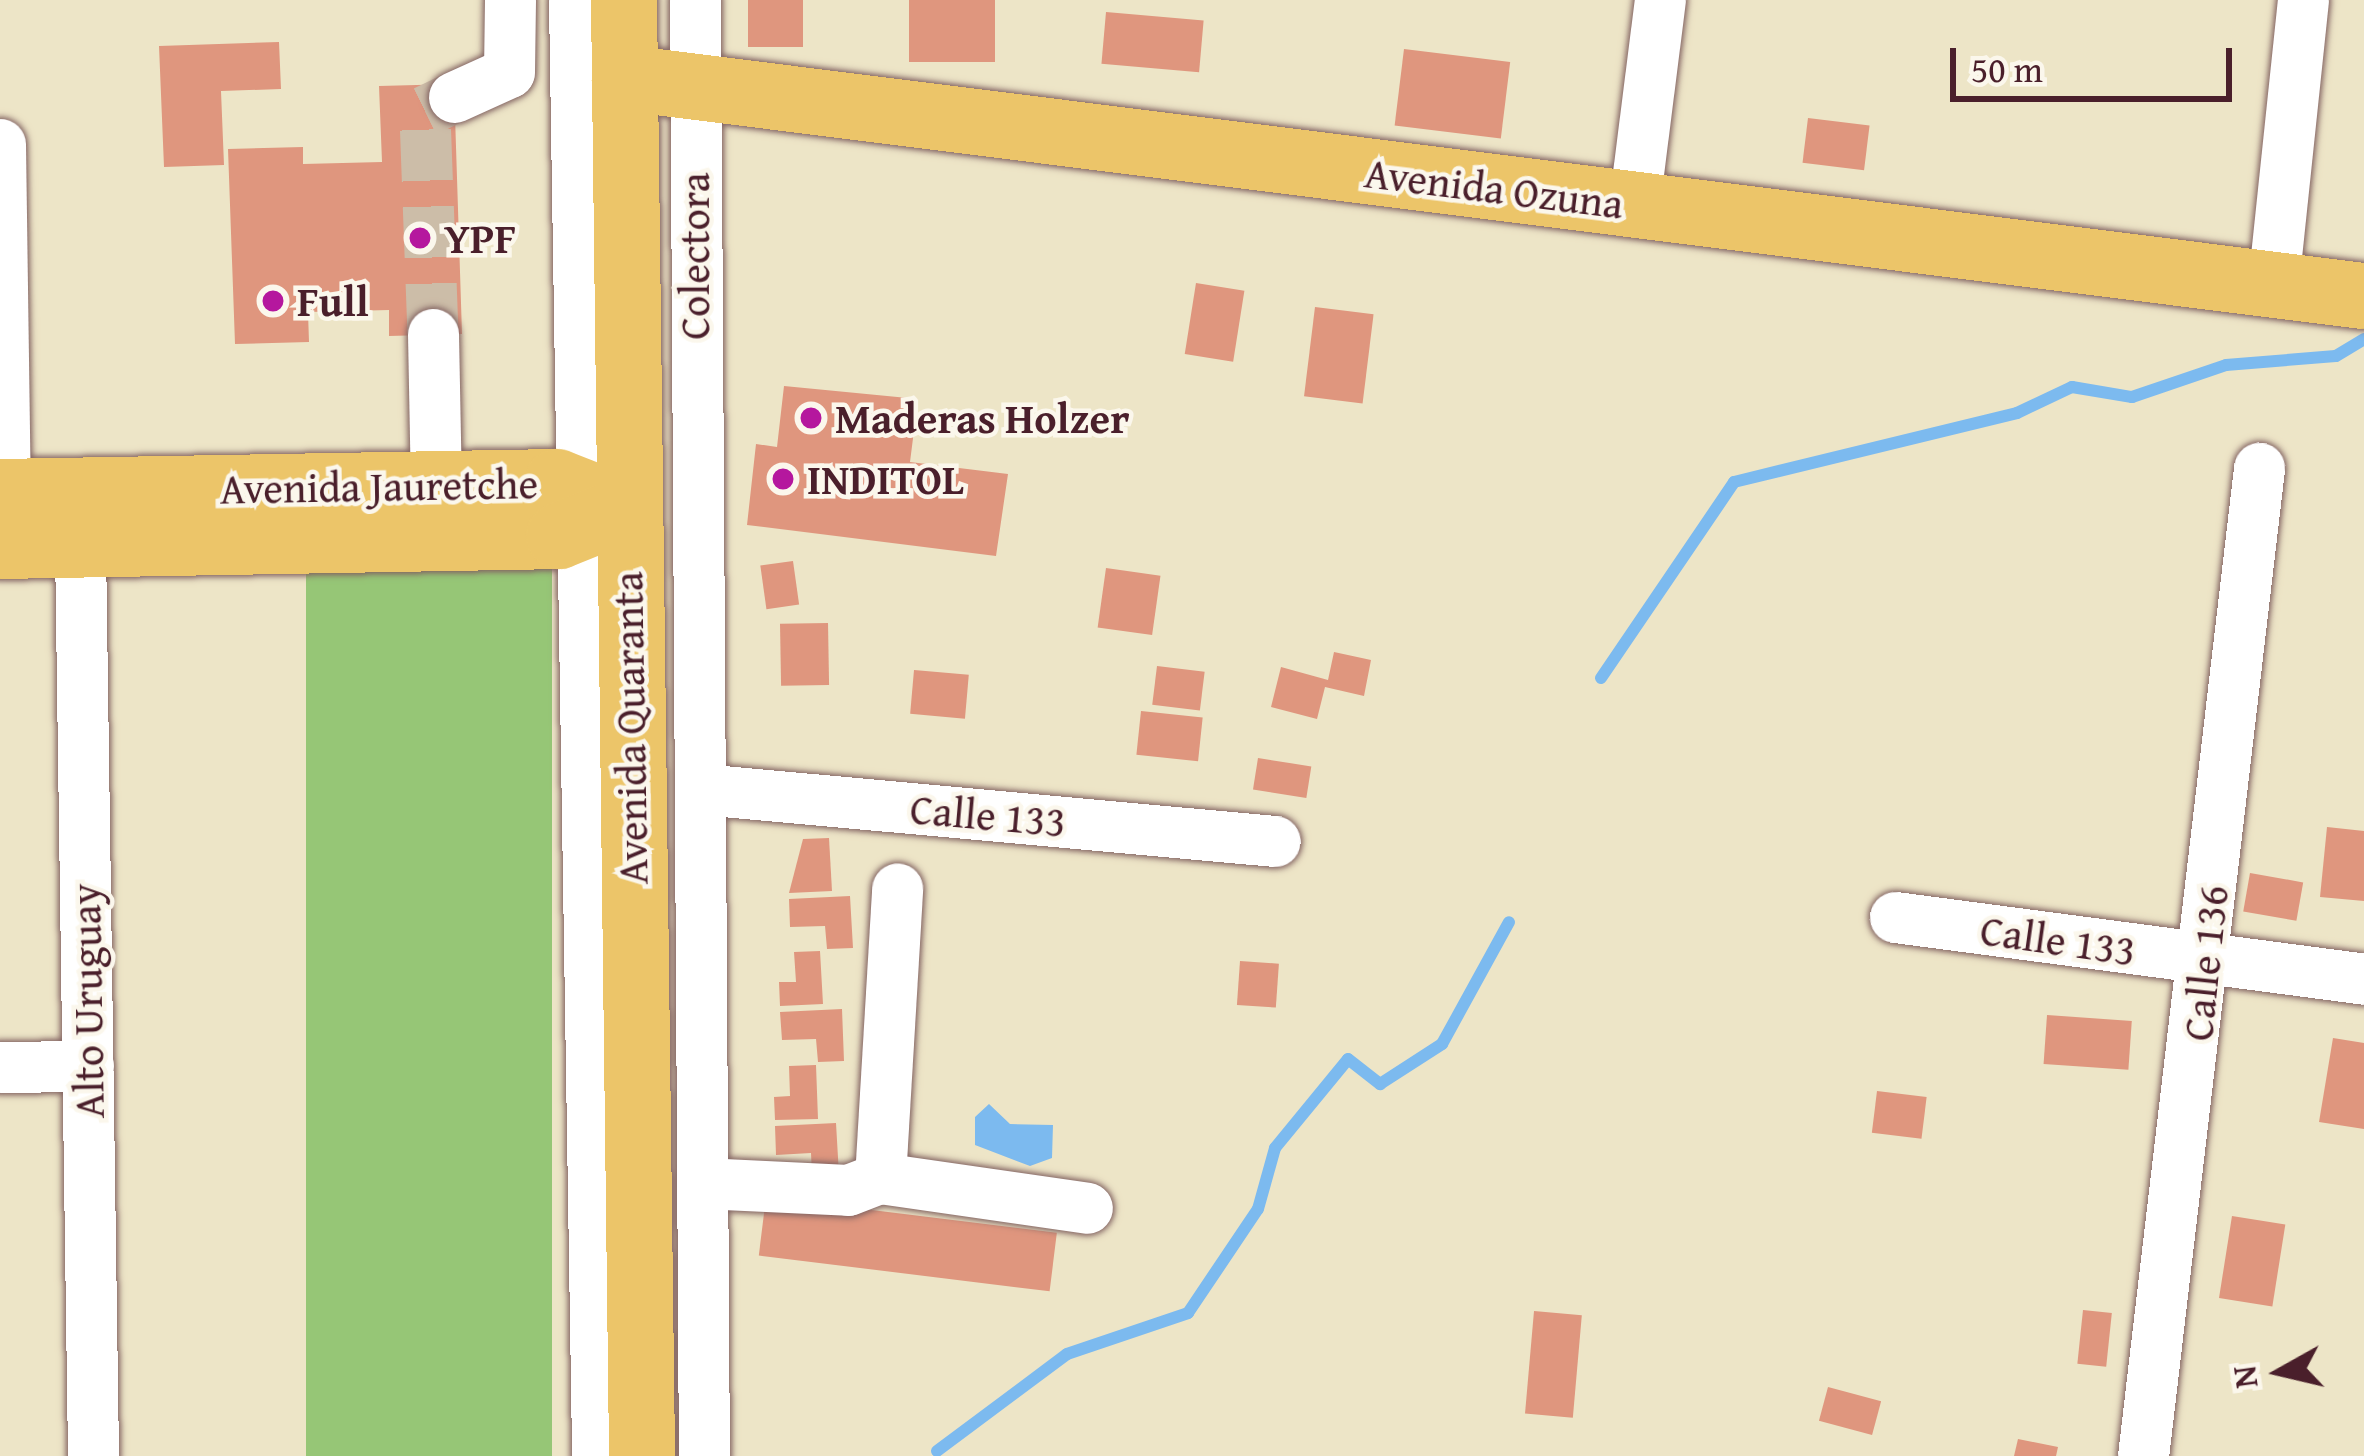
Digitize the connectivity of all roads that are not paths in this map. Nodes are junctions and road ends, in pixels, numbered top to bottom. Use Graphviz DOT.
graph roads {
  1 [pos="510,0"];
  2 [pos="574,0"];
  3 [pos="624,0"];
  4 [pos="695,0"];
  5 [pos="1660,0"];
  6 [pos="2303,0"];
  7 [pos="625,78"];
  8 [pos="696,95"];
  9 [pos="454,97"];
  10 [pos="0,144"];
  11 [pos="1634,205"];
  12 [pos="2273,285"];
  13 [pos="2364,296"];
  14 [pos="433,334"];
  15 [pos="2259,468"];
  16 [pos="436,484"];
  17 [pos="601,509"];
  18 [pos="2,510"];
  19 [pos="693,511"];
  20 [pos="80,545"];
  21 [pos="611,767"];
  22 [pos="701,789"];
  23 [pos="1275,841"];
  24 [pos="897,888"];
  25 [pos="1895,916"];
  26 [pos="2206,962"];
  27 [pos="2364,979"];
  28 [pos="88,1066"];
  29 [pos="0,1067"];
  30 [pos="880,1178"];
  31 [pos="702,1183"];
  32 [pos="1087,1208"];
  33 [pos="93,1456"];
  34 [pos="598,1456"];
  35 [pos="642,1456"];
  36 [pos="704,1456"];
  37 [pos="2143,1456"];
  1 -- 9 [label="street"];
  2 -- 17 [label="street"];
  3 -- 7 [label="main road, Avenida Quaranta"];
  4 -- 8 [label="street, Colectora"];
  5 -- 11 [label="street"];
  6 -- 12 [label="street"];
  7 -- 8 [label="main road, Avenida Ozuna"];
  7 -- 17 [label="main road, Avenida Quaranta"];
  8 -- 11 [label="main road, Avenida Ozuna"];
  8 -- 19 [label="street, Colectora"];
  10 -- 18 [label="street"];
  11 -- 12 [label="main road, Avenida Ozuna"];
  12 -- 13 [label="main road, Avenida Ozuna"];
  14 -- 16 [label="street"];
  15 -- 26 [label="street, Calle 136"];
  16 -- 17 [label="main road, Avenida Jauretche"];
  16 -- 18 [label="main road, Avenida Jauretche"];
  17 -- 19 [label="street"];
  17 -- 20 [label="main road, Avenida Jauretche"];
  17 -- 21 [label="main road, Avenida Quaranta"];
  18 -- 20 [label="main road, Avenida Jauretche"];
  19 -- 22 [label="street, Colectora"];
  20 -- 28 [label="street, Alto Uruguay"];
  21 -- 34 [label="street"];
  21 -- 35 [label="main road, Avenida Quaranta"];
  22 -- 23 [label="street, Calle 133"];
  22 -- 31 [label="street, Colectora"];
  24 -- 30 [label="street"];
  25 -- 26 [label="street, Calle 133"];
  26 -- 27 [label="street, Calle 133"];
  26 -- 37 [label="street, Calle 136"];
  28 -- 29 [label="street"];
  28 -- 33 [label="street, Alto Uruguay"];
  30 -- 31 [label="street"];
  30 -- 32 [label="street"];
  31 -- 36 [label="street, Colectora"];
}
